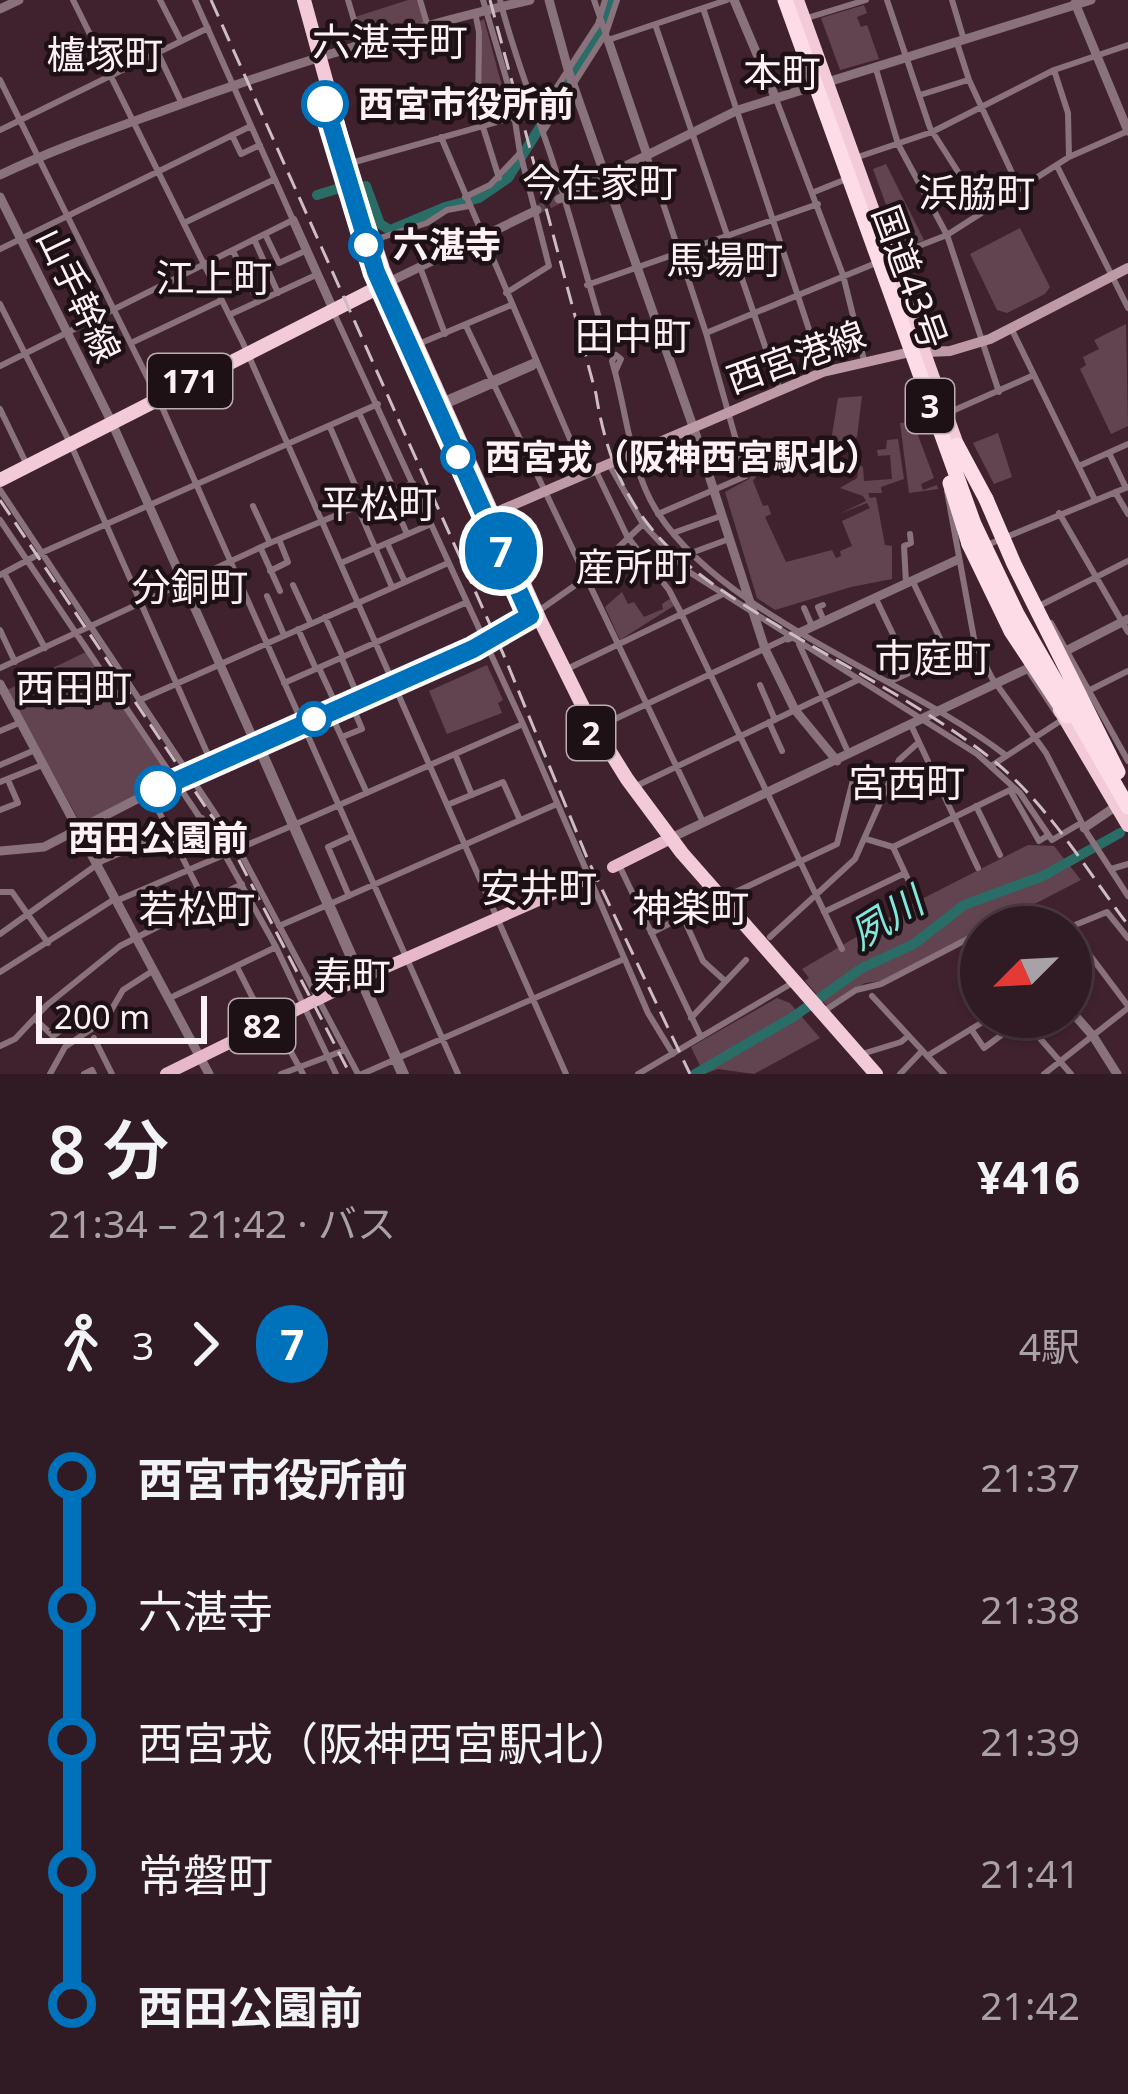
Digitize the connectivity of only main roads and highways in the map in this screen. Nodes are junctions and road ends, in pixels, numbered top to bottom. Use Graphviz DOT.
graph roads {
  1 [pos="295,0"];
  2 [pos="304,0"];
  3 [pos="789,0"];
  4 [pos="316,60"];
  5 [pos="819,87"];
  6 [pos="346,165"];
  7 [pos="1128,268"];
  8 [pos="385,283"];
  9 [pos="924,352"];
  10 [pos="906,353"];
  11 [pos="440,405"];
  12 [pos="950,444"];
  13 [pos="0,480"];
  14 [pos="950,483"];
  15 [pos="489,515"];
  16 [pos="968,553"];
  17 [pos="533,614"];
  18 [pos="1122,796"];
  19 [pos="1128,825"];
  20 [pos="667,840"];
  21 [pos="616,866"];
  22 [pos="591,877"];
  23 [pos="812,1008"];
  24 [pos="166,1074"];
  25 [pos="865,1074"];
  26 [pos="876,1074"];
  1 -- 4 [label="highway, 2"];
  2 -- 4 [label="highway, 2"];
  3 -- 5 [label="highway, 国道43号"];
  3 -- 5 [label="highway, 国道43号"];
  3 -- 18 [label="highway, 3, bridge"];
  4 -- 6 [label="highway, 2"];
  5 -- 9 [label="highway, 国道43号"];
  5 -- 10 [label="highway, 国道43号"];
  6 -- 8 [label="highway, 2"];
  6 -- 8 [label="highway, 2"];
  7 -- 9 [label="main road, 西宮港線"];
  8 -- 11 [label="highway, 2"];
  8 -- 11 [label="highway, 2"];
  8 -- 13 [label="highway, 171"];
  9 -- 10 [label="main road, 西宮港線"];
  9 -- 12 [label="highway, 国道43号"];
  10 -- 12 [label="highway, 国道43号"];
  10 -- 15 [label="main road, 西宮港線"];
  11 -- 15 [label="highway, 2"];
  12 -- 16 [label="highway, 国道43号"];
  12 -- 18 [label="highway, bridge"];
  12 -- 18 [label="highway, 国道43号"];
  14 -- 16 [label="highway"];
  15 -- 17 [label="highway, 2"];
  16 -- 18 [label="highway, bridge"];
  16 -- 19 [label="highway, 国道43号"];
  17 -- 20 [label="highway, 2"];
  17 -- 20 [label="highway, 2"];
  20 -- 21 [label="main road"];
  20 -- 23 [label="highway, 2"];
  22 -- 24 [label="main road, 82"];
  23 -- 25 [label="highway, 2"];
  23 -- 26 [label="highway, 2"];
}
